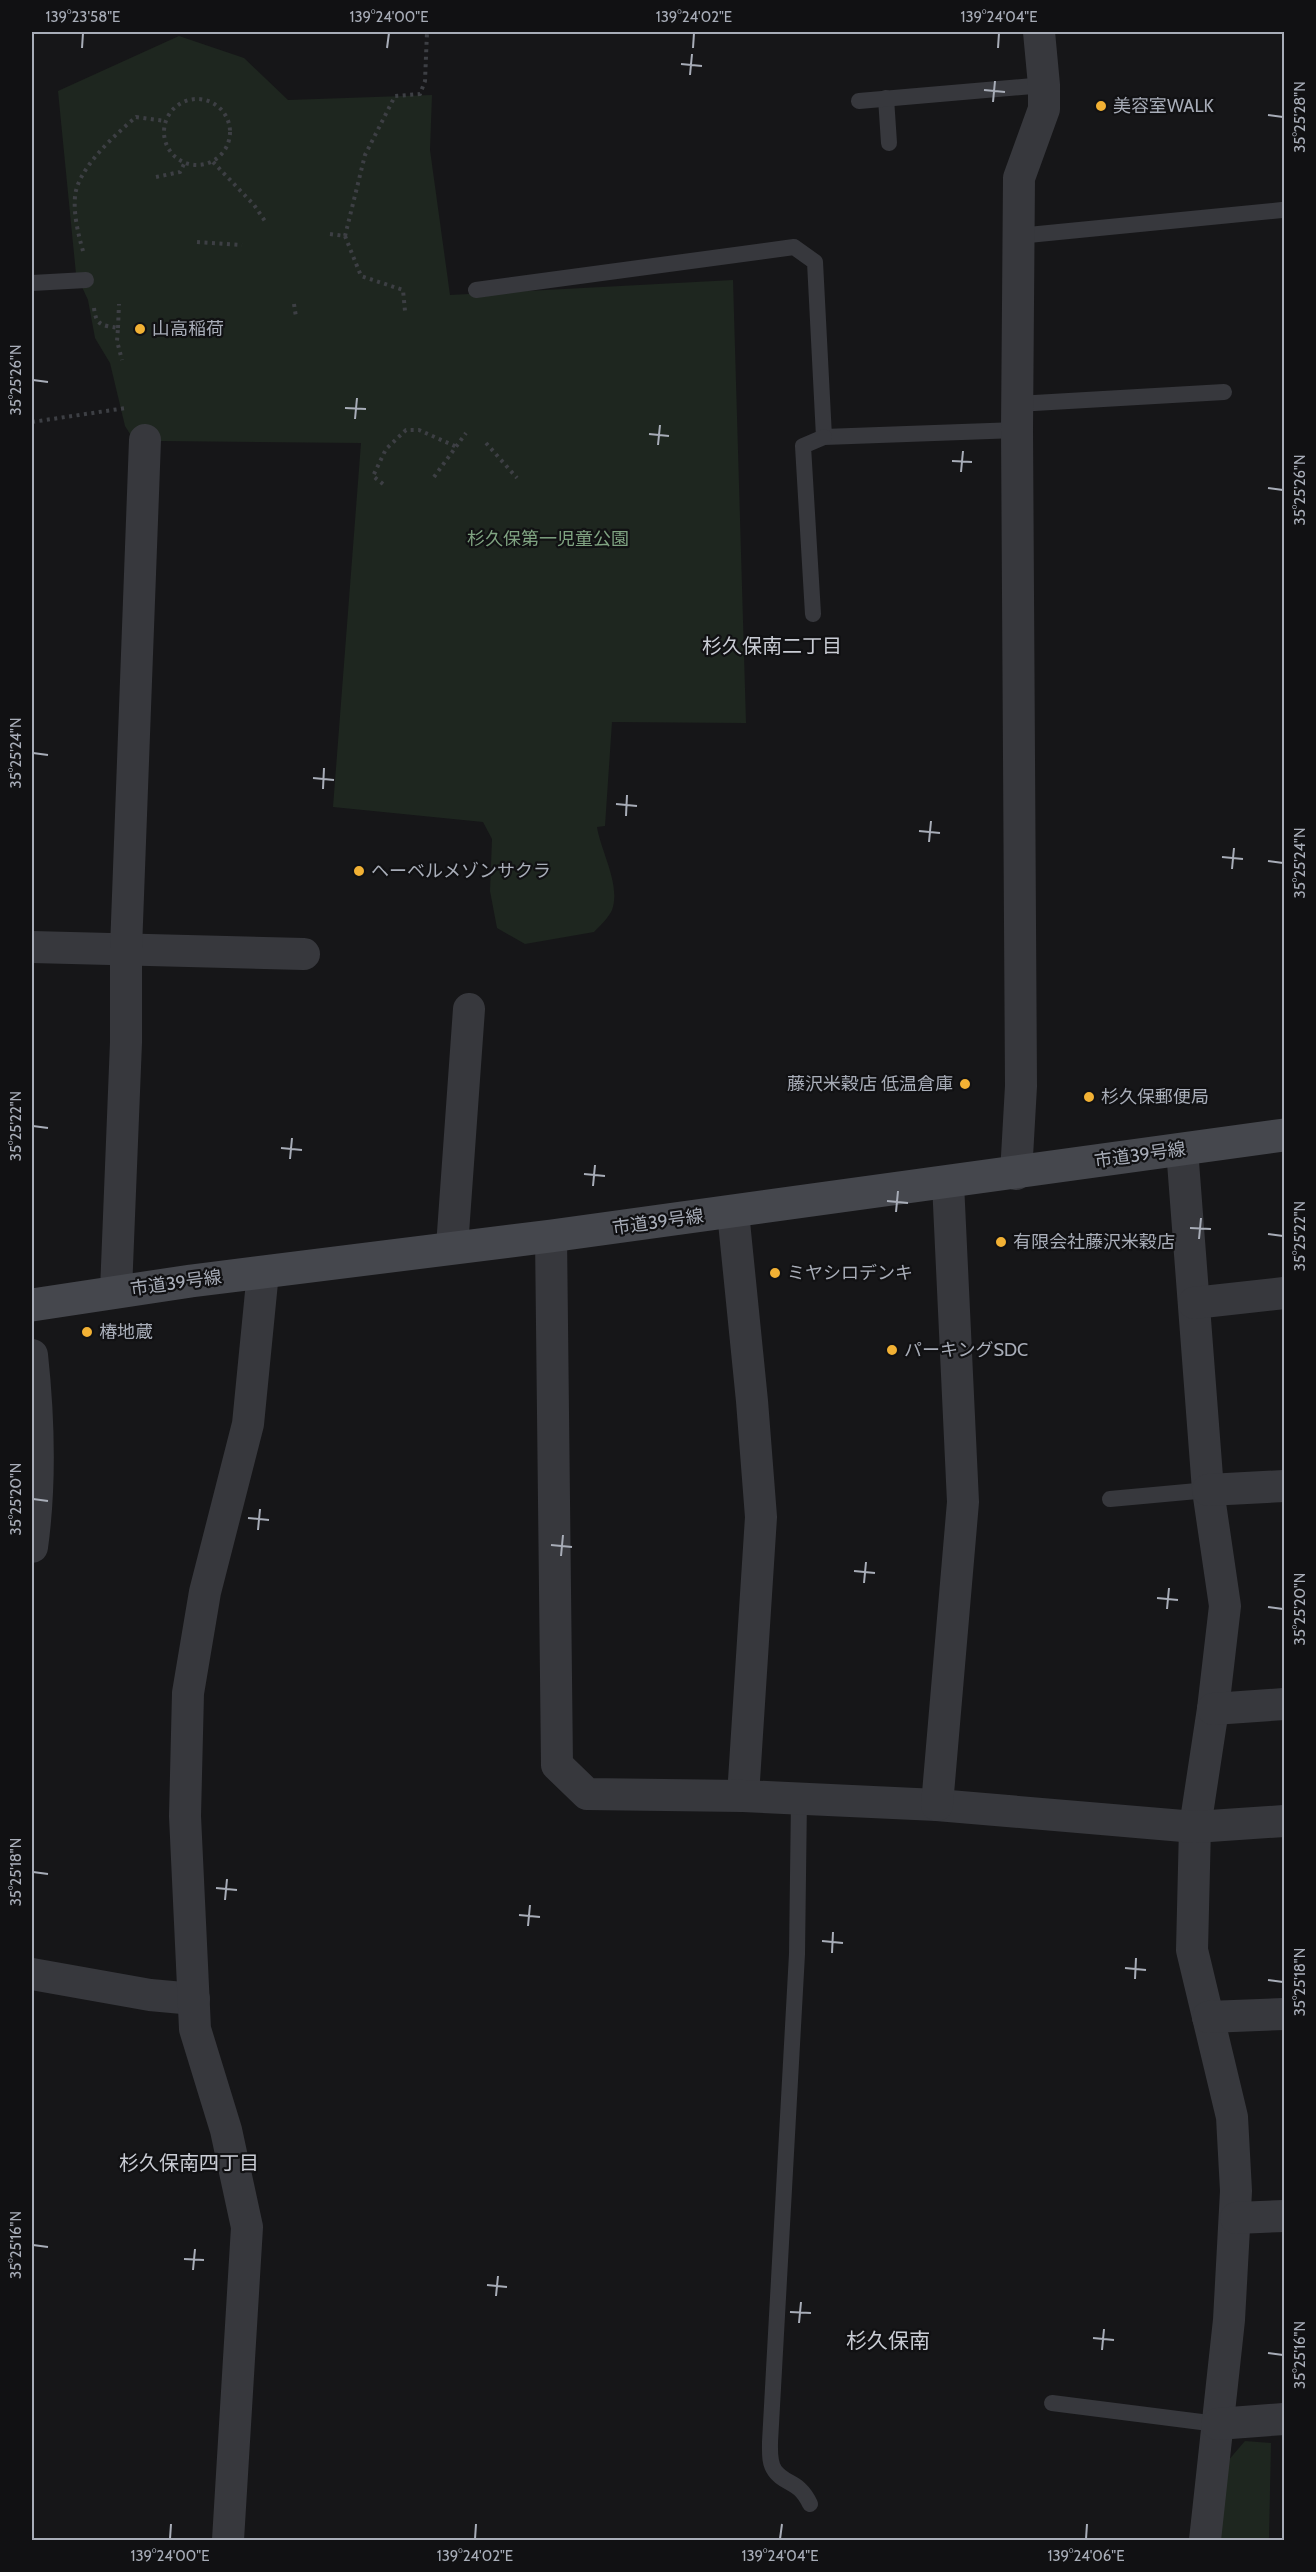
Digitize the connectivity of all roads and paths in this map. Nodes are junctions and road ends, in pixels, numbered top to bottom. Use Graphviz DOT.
graph roads {
  1 [pos="427,32"];
  2 [pos="1038,32"];
  3 [pos="1044,85"];
  4 [pos="886,98"];
  5 [pos="859,100"];
  6 [pos="165,121"];
  7 [pos="889,143"];
  8 [pos="213,162"];
  9 [pos="184,164"];
  10 [pos="156,177"];
  11 [pos="1282,210"];
  12 [pos="267,224"];
  13 [pos="330,234"];
  14 [pos="345,236"];
  15 [pos="1018,236"];
  16 [pos="197,242"];
  17 [pos="242,245"];
  18 [pos="84,255"];
  19 [pos="86,280"];
  20 [pos="32,282"];
  21 [pos="476,290"];
  22 [pos="93,302"];
  23 [pos="119,304"];
  24 [pos="294,304"];
  25 [pos="405,311"];
  26 [pos="296,317"];
  27 [pos="118,328"];
  28 [pos="122,360"];
  29 [pos="1224,392"];
  30 [pos="127,408"];
  31 [pos="1017,417"];
  32 [pos="32,422"];
  33 [pos="466,434"];
  34 [pos="824,436"];
  35 [pos="145,440"];
  36 [pos="486,443"];
  37 [pos="457,447"];
  38 [pos="434,477"];
  39 [pos="517,478"];
  40 [pos="383,484"];
  41 [pos="813,614"];
  42 [pos="32,947"];
  43 [pos="126,949"];
  44 [pos="304,954"];
  45 [pos="469,1009"];
  46 [pos="1284,1135"];
  47 [pos="1182,1149"];
  48 [pos="1016,1174"];
  49 [pos="948,1183"];
  50 [pos="733,1212"];
  51 [pos="551,1236"];
  52 [pos="452,1247"];
  53 [pos="263,1272"];
  54 [pos="116,1291"];
  55 [pos="1284,1293"];
  56 [pos="1194,1303"];
  57 [pos="32,1305"];
  58 [pos="32,1355"];
  59 [pos="1284,1486"];
  60 [pos="1208,1490"];
  61 [pos="1110,1499"];
  62 [pos="32,1547"];
  63 [pos="1284,1704"];
  64 [pos="1213,1710"];
  65 [pos="744,1796"];
  66 [pos="799,1798"];
  67 [pos="937,1805"];
  68 [pos="1284,1821"];
  69 [pos="1195,1827"];
  70 [pos="32,1974"];
  71 [pos="194,1999"];
  72 [pos="1284,2014"];
  73 [pos="1208,2017"];
  74 [pos="1284,2216"];
  75 [pos="1236,2218"];
  76 [pos="1052,2403"];
  77 [pos="1284,2419"];
  78 [pos="1217,2424"];
  79 [pos="810,2504"];
  80 [pos="228,2541"];
  81 [pos="1206,2541"];
  1 -- 14 [label="path"];
  2 -- 3 [label="street"];
  3 -- 4 [label="lane"];
  3 -- 15 [label="street"];
  4 -- 5 [label="lane"];
  4 -- 7 [label="lane"];
  6 -- 8 [label="path"];
  6 -- 9 [label="path"];
  6 -- 18 [label="path"];
  8 -- 9 [label="path"];
  8 -- 12 [label="path"];
  9 -- 10 [label="path"];
  11 -- 15 [label="lane"];
  13 -- 14 [label="path"];
  14 -- 25 [label="path"];
  15 -- 31 [label="street"];
  16 -- 17 [label="path"];
  19 -- 20 [label="lane"];
  21 -- 34 [label="lane"];
  22 -- 27 [label="path"];
  23 -- 27 [label="path"];
  24 -- 26 [label="path"];
  27 -- 28 [label="path"];
  29 -- 31 [label="lane"];
  30 -- 32 [label="path"];
  31 -- 34 [label="lane"];
  31 -- 48 [label="street"];
  33 -- 37 [label="path"];
  34 -- 41 [label="lane"];
  35 -- 43 [label="street"];
  36 -- 39 [label="path"];
  37 -- 38 [label="path"];
  37 -- 40 [label="path"];
  42 -- 43 [label="street"];
  43 -- 44 [label="street"];
  43 -- 54 [label="street"];
  45 -- 52 [label="street"];
  46 -- 47 [label="street, 市道39号線"];
  47 -- 48 [label="street, 市道39号線"];
  47 -- 56 [label="street"];
  48 -- 49 [label="street, 市道39号線"];
  49 -- 50 [label="street, 市道39号線"];
  49 -- 67 [label="street"];
  50 -- 51 [label="street, 市道39号線"];
  50 -- 65 [label="street"];
  51 -- 52 [label="street, 市道39号線"];
  51 -- 65 [label="street"];
  52 -- 53 [label="street, 市道39号線"];
  53 -- 54 [label="street, 市道39号線"];
  53 -- 71 [label="street"];
  54 -- 57 [label="street, 市道39号線"];
  55 -- 56 [label="street"];
  56 -- 60 [label="street"];
  58 -- 62 [label="street"];
  59 -- 60 [label="street"];
  60 -- 61 [label="lane"];
  60 -- 64 [label="street"];
  63 -- 64 [label="street"];
  64 -- 69 [label="street"];
  65 -- 66 [label="street"];
  66 -- 67 [label="street"];
  66 -- 79 [label="lane"];
  67 -- 69 [label="street"];
  68 -- 69 [label="street"];
  69 -- 73 [label="street"];
  70 -- 71 [label="street"];
  71 -- 80 [label="street"];
  72 -- 73 [label="street"];
  73 -- 75 [label="street"];
  74 -- 75 [label="street"];
  75 -- 78 [label="street"];
  76 -- 78 [label="lane"];
  77 -- 78 [label="street"];
  78 -- 81 [label="street"];
}
